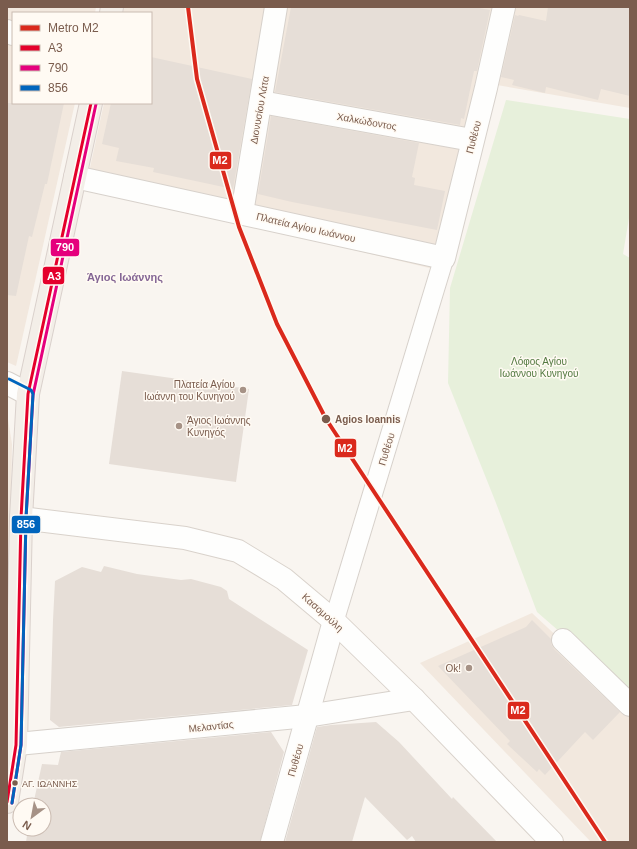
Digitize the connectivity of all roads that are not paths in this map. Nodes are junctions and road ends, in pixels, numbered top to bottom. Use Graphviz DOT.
graph roads {
  1 [pos="276,7"];
  2 [pos="504,7"];
  3 [pos="261,102"];
  4 [pos="91,104"];
  5 [pos="472,140"];
  6 [pos="75,177"];
  7 [pos="242,213"];
  8 [pos="444,258"];
  9 [pos="7,383"];
  10 [pos="28,394"];
  11 [pos="14,515"];
  12 [pos="334,621"];
  13 [pos="563,640"];
  14 [pos="414,699"];
  15 [pos="630,705"];
  16 [pos="308,716"];
  17 [pos="12,745"];
  18 [pos="7,802"];
  19 [pos="272,842"];
  20 [pos="552,842"];
  1 -- 3 [label="street, Διονυσίου Λάτα"];
  2 -- 5 [label="street, Πυθέου"];
  3 -- 5 [label="street, Χαλκώδοντος"];
  3 -- 7 [label="street, Διονυσίου Λάτα"];
  4 -- 6 [label="main road"];
  5 -- 8 [label="street, Πυθέου"];
  6 -- 7 [label="street, Πλατεία Αγίου Ιωάννου"];
  6 -- 10 [label="main road"];
  7 -- 8 [label="street, Πλατεία Αγίου Ιωάννου"];
  8 -- 12 [label="street, Πυθέου"];
  9 -- 10 [label="street"];
  10 -- 11 [label="main road"];
  11 -- 12 [label="street, Κασομούλη"];
  11 -- 17 [label="main road"];
  12 -- 14 [label="street, Κασομούλη"];
  12 -- 16 [label="street, Πυθέου"];
  13 -- 15 [label="street"];
  14 -- 16 [label="street, Μελαντίας"];
  14 -- 20 [label="street, Κασομούλη"];
  16 -- 17 [label="street, Μελαντίας"];
  16 -- 19 [label="street, Πυθέου"];
  17 -- 18 [label="main road"];
}
